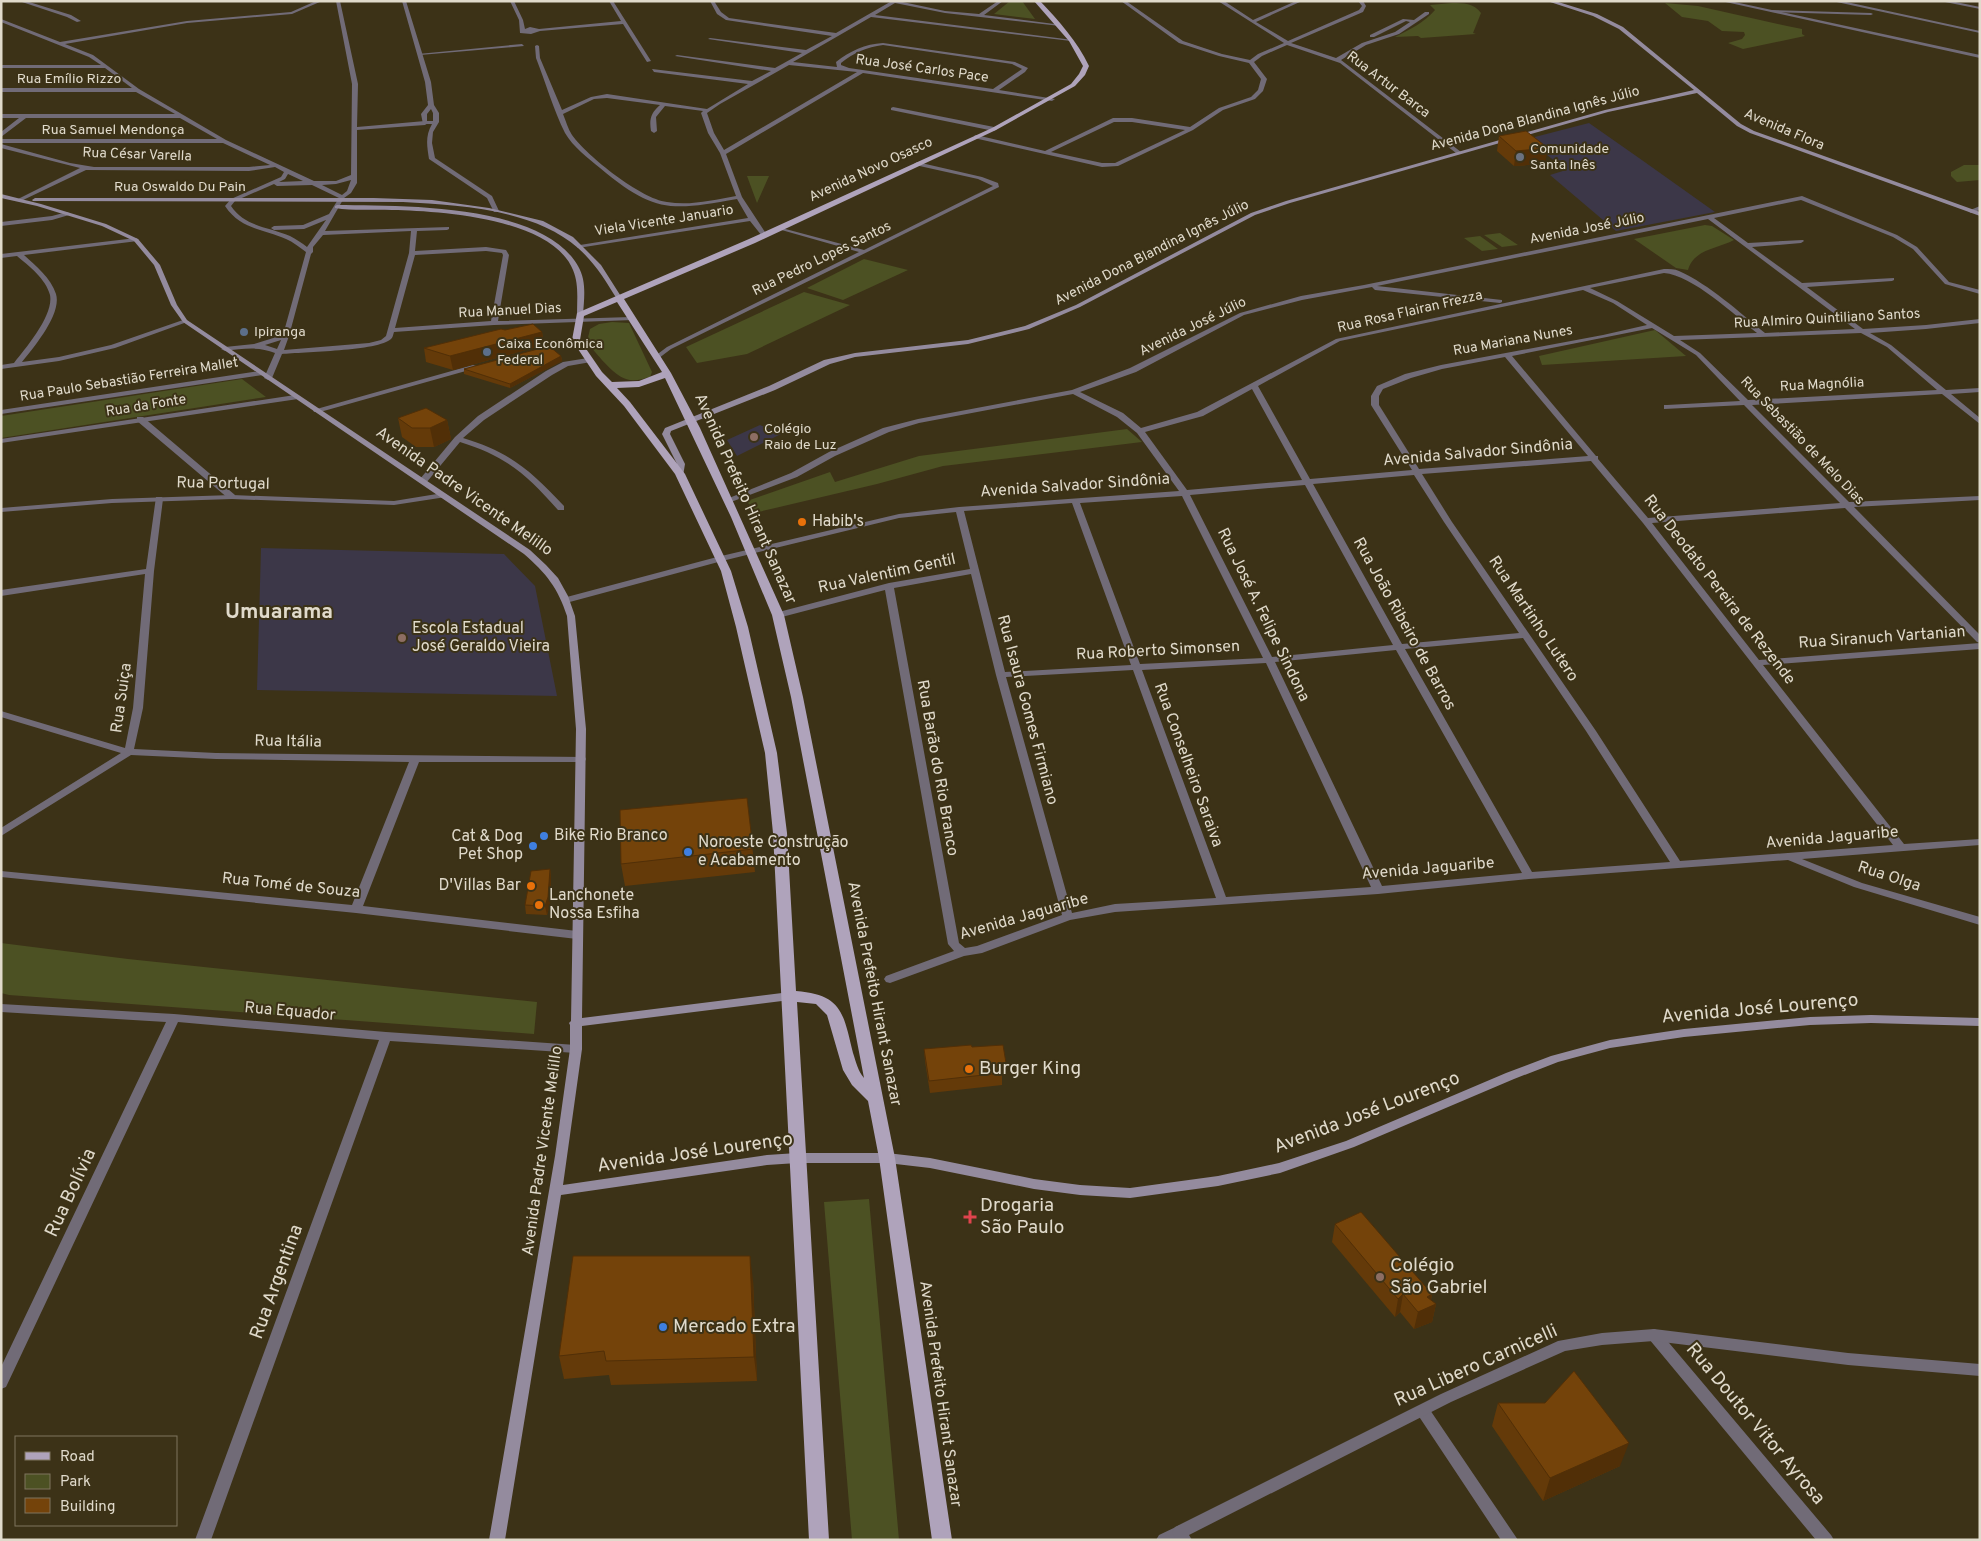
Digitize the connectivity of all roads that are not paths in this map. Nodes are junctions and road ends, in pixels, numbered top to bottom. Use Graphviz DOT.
graph roads {
  1 [pos="21,1"];
  2 [pos="320,1"];
  3 [pos="338,1"];
  4 [pos="404,1"];
  5 [pos="512,1"];
  6 [pos="611,1"];
  7 [pos="712,1"];
  8 [pos="1001,1"];
  9 [pos="1037,1"];
  10 [pos="1123,1"];
  11 [pos="1220,1"];
  12 [pos="1300,1"];
  13 [pos="1360,1"];
  14 [pos="1549,1"];
  15 [pos="1723,1"];
  16 [pos="1834,1"];
  17 [pos="1942,1"];
  18 [pos="893,2"];
  19 [pos="1980,8"];
  20 [pos="1772,11"];
  21 [pos="1427,13"];
  22 [pos="1897,15"];
  23 [pos="871,16"];
  24 [pos="980,16"];
  25 [pos="1,20"];
  26 [pos="521,20"];
  27 [pos="79,21"];
  28 [pos="625,22"];
  29 [pos="1254,22"];
  30 [pos="1060,25"];
  31 [pos="523,31"];
  32 [pos="535,31"];
  33 [pos="1980,32"];
  34 [pos="838,35"];
  35 [pos="710,39"];
  36 [pos="1070,40"];
  37 [pos="60,43"];
  38 [pos="1289,44"];
  39 [pos="530,45"];
  40 [pos="808,52"];
  41 [pos="420,54"];
  42 [pos="678,56"];
  43 [pos="1980,57"];
  44 [pos="649,60"];
  45 [pos="1337,60"];
  46 [pos="1251,62"];
  47 [pos="788,63"];
  48 [pos="1,66"];
  49 [pos="107,66"];
  50 [pos="654,70"];
  51 [pos="776,70"];
  52 [pos="847,70"];
  53 [pos="862,71"];
  54 [pos="753,83"];
  55 [pos="1,90"];
  56 [pos="137,90"];
  57 [pos="995,90"];
  58 [pos="1698,91"];
  59 [pos="1052,99"];
  60 [pos="431,104"];
  61 [pos="663,106"];
  62 [pos="893,109"];
  63 [pos="706,110"];
  64 [pos="560,113"];
  65 [pos="1,116"];
  66 [pos="26,116"];
  67 [pos="181,116"];
  68 [pos="436,122"];
  69 [pos="425,123"];
  70 [pos="355,129"];
  71 [pos="994,129"];
  72 [pos="1191,129"];
  73 [pos="654,131"];
  74 [pos="1,135"];
  75 [pos="976,137"];
  76 [pos="1,141"];
  77 [pos="224,141"];
  78 [pos="1,146"];
  79 [pos="1046,152"];
  80 [pos="1458,152"];
  81 [pos="723,153"];
  82 [pos="917,164"];
  83 [pos="274,166"];
  84 [pos="85,168"];
  85 [pos="287,171"];
  86 [pos="354,176"];
  87 [pos="310,182"];
  88 [pos="266,186"];
  89 [pos="1,196"];
  90 [pos="739,197"];
  91 [pos="19,200"];
  92 [pos="233,200"];
  93 [pos="340,201"];
  94 [pos="39,205"];
  95 [pos="228,206"];
  96 [pos="1980,208"];
  97 [pos="496,210"];
  98 [pos="1971,211"];
  99 [pos="67,214"];
  100 [pos="333,214"];
  101 [pos="1980,214"];
  102 [pos="1710,218"];
  103 [pos="752,219"];
  104 [pos="1,224"];
  105 [pos="258,227"];
  106 [pos="446,228"];
  107 [pos="780,228"];
  108 [pos="414,229"];
  109 [pos="321,233"];
  110 [pos="764,235"];
  111 [pos="136,240"];
  112 [pos="1801,242"];
  113 [pos="1748,245"];
  114 [pos="580,247"];
  115 [pos="310,252"];
  116 [pos="865,252"];
  117 [pos="412,253"];
  118 [pos="19,254"];
  119 [pos="1,256"];
  120 [pos="1892,279"];
  121 [pos="1802,285"];
  122 [pos="1364,287"];
  123 [pos="1584,288"];
  124 [pos="1980,292"];
  125 [pos="618,298"];
  126 [pos="1509,302"];
  127 [pos="580,318"];
  128 [pos="631,319"];
  129 [pos="185,321"];
  130 [pos="1980,321"];
  131 [pos="494,324"];
  132 [pos="1652,326"];
  133 [pos="390,330"];
  134 [pos="1862,331"];
  135 [pos="1764,335"];
  136 [pos="286,336"];
  137 [pos="1674,338"];
  138 [pos="576,340"];
  139 [pos="255,346"];
  140 [pos="225,349"];
  141 [pos="279,352"];
  142 [pos="528,353"];
  143 [pos="1507,354"];
  144 [pos="657,357"];
  145 [pos="588,360"];
  146 [pos="16,365"];
  147 [pos="480,366"];
  148 [pos="1,367"];
  149 [pos="667,373"];
  150 [pos="264,375"];
  151 [pos="610,385"];
  152 [pos="1254,385"];
  153 [pos="1380,388"];
  154 [pos="1980,390"];
  155 [pos="1074,392"];
  156 [pos="1946,392"];
  157 [pos="295,397"];
  158 [pos="1746,402"];
  159 [pos="1667,407"];
  160 [pos="317,410"];
  161 [pos="1,412"];
  162 [pos="140,419"];
  163 [pos="690,419"];
  164 [pos="1980,422"];
  165 [pos="1140,431"];
  166 [pos="458,440"];
  167 [pos="1,441"];
  168 [pos="1594,458"];
  169 [pos="1417,472"];
  170 [pos="680,474"];
  171 [pos="423,481"];
  172 [pos="1309,483"];
  173 [pos="1185,493"];
  174 [pos="443,495"];
  175 [pos="232,497"];
  176 [pos="1980,498"];
  177 [pos="159,499"];
  178 [pos="728,500"];
  179 [pos="1075,500"];
  180 [pos="1847,505"];
  181 [pos="561,508"];
  182 [pos="959,509"];
  183 [pos="1,510"];
  184 [pos="1646,521"];
  185 [pos="752,553"];
  186 [pos="720,559"];
  187 [pos="150,571"];
  188 [pos="974,572"];
  189 [pos="888,586"];
  190 [pos="1,593"];
  191 [pos="566,600"];
  192 [pos="778,615"];
  193 [pos="1525,635"];
  194 [pos="1980,640"];
  195 [pos="1398,646"];
  196 [pos="1980,646"];
  197 [pos="1269,660"];
  198 [pos="1756,663"];
  199 [pos="1136,668"];
  200 [pos="1001,675"];
  201 [pos="1,714"];
  202 [pos="129,752"];
  203 [pos="415,759"];
  204 [pos="581,759"];
  205 [pos="1,833"];
  206 [pos="1980,842"];
  207 [pos="1901,848"];
  208 [pos="1790,858"];
  209 [pos="1678,866"];
  210 [pos="1,874"];
  211 [pos="1529,876"];
  212 [pos="1378,890"];
  213 [pos="1222,900"];
  214 [pos="356,909"];
  215 [pos="1068,917"];
  216 [pos="1980,921"];
  217 [pos="577,935"];
  218 [pos="962,952"];
  219 [pos="890,979"];
  220 [pos="790,996"];
  221 [pos="1,1008"];
  222 [pos="174,1018"];
  223 [pos="1980,1022"];
  224 [pos="575,1023"];
  225 [pos="386,1036"];
  226 [pos="576,1049"];
  227 [pos="874,1098"];
  228 [pos="797,1158"];
  229 [pos="887,1158"];
  230 [pos="555,1191"];
  231 [pos="1654,1335"];
  232 [pos="1977,1372"];
  233 [pos="1,1384"];
  234 [pos="1423,1411"];
  235 [pos="1182,1536"];
  236 [pos="203,1540"];
  237 [pos="497,1540"];
  238 [pos="819,1540"];
  239 [pos="942,1540"];
  240 [pos="1164,1540"];
  241 [pos="1510,1540"];
  242 [pos="1826,1540"];
  1 -- 27 [label="street"];
  2 -- 37 [label="street"];
  3 -- 70 [label="street"];
  4 -- 41 [label="street"];
  5 -- 26 [label="street"];
  6 -- 28 [label="street"];
  7 -- 34 [label="street"];
  8 -- 24 [label="street"];
  9 -- 30 [label="main road, Avenida Novo Osasco"];
  10 -- 46 [label="street"];
  11 -- 29 [label="street, Rua Artur Barca"];
  12 -- 29 [label="street"];
  13 -- 38 [label="street"];
  14 -- 58 [label="main road, Avenida Flora"];
  15 -- 20 [label="street"];
  16 -- 22 [label="street"];
  17 -- 19 [label="street"];
  18 -- 23 [label="street"];
  18 -- 24 [label="street"];
  20 -- 22 [label="street"];
  20 -- 43 [label="street"];
  21 -- 45 [label="street"];
  22 -- 33 [label="street"];
  23 -- 34 [label="street"];
  23 -- 36 [label="street"];
  24 -- 30 [label="street"];
  25 -- 37 [label="street"];
  26 -- 31 [label="street"];
  26 -- 32 [label="street"];
  28 -- 32 [label="street"];
  28 -- 44 [label="street"];
  29 -- 38 [label="street, Rua Artur Barca"];
  30 -- 36 [label="main road, Avenida Novo Osasco"];
  31 -- 32 [label="street"];
  31 -- 39 [label="street"];
  32 -- 39 [label="street"];
  34 -- 40 [label="street"];
  35 -- 40 [label="street"];
  36 -- 59 [label="main road, Avenida Novo Osasco"];
  37 -- 49 [label="street"];
  38 -- 45 [label="street, Rua Artur Barca"];
  38 -- 46 [label="street"];
  39 -- 41 [label="street"];
  39 -- 64 [label="street"];
  40 -- 47 [label="street"];
  41 -- 60 [label="street"];
  42 -- 51 [label="street"];
  45 -- 80 [label="street, Rua Artur Barca"];
  46 -- 72 [label="street"];
  47 -- 51 [label="street"];
  47 -- 52 [label="street, Rua José Carlos Pace"];
  48 -- 49 [label="street"];
  49 -- 56 [label="street"];
  50 -- 54 [label="street"];
  51 -- 54 [label="street"];
  52 -- 53 [label="street, Rua José Carlos Pace"];
  52 -- 57 [label="street"];
  53 -- 57 [label="street, Rua José Carlos Pace"];
  53 -- 81 [label="street"];
  54 -- 63 [label="street"];
  55 -- 56 [label="street, Rua Emílio Rizzo"];
  56 -- 67 [label="street"];
  57 -- 59 [label="street, Rua José Carlos Pace"];
  58 -- 80 [label="main road, Avenida Dona Blandina Ignês Júlio"];
  58 -- 98 [label="main road, Avenida Flora"];
  59 -- 71 [label="main road, Avenida Novo Osasco"];
  60 -- 68 [label="street"];
  60 -- 69 [label="street"];
  61 -- 63 [label="street"];
  61 -- 64 [label="street"];
  61 -- 73 [label="street"];
  62 -- 71 [label="street"];
  63 -- 81 [label="street"];
  64 -- 90 [label="street"];
  65 -- 66 [label="street"];
  66 -- 67 [label="street"];
  66 -- 74 [label="street"];
  67 -- 77 [label="street"];
  68 -- 69 [label="street"];
  68 -- 97 [label="street"];
  69 -- 70 [label="street"];
  70 -- 86 [label="street"];
  71 -- 75 [label="main road, Avenida Novo Osasco"];
  72 -- 79 [label="street"];
  72 -- 79 [label="street"];
  75 -- 79 [label="street"];
  75 -- 82 [label="main road, Avenida Novo Osasco"];
  76 -- 77 [label="street, Rua Samuel Mendonça"];
  77 -- 83 [label="street"];
  78 -- 84 [label="street, Rua César Varella"];
  80 -- 163 [label="main road, Avenida Dona Blandina Ignês Júlio"];
  81 -- 90 [label="street"];
  82 -- 107 [label="main road, Avenida Novo Osasco"];
  82 -- 116 [label="street, Rua Pedro Lopes Santos"];
  83 -- 84 [label="street, Rua César Varella"];
  83 -- 85 [label="street"];
  84 -- 91 [label="street"];
  85 -- 87 [label="street"];
  85 -- 88 [label="street"];
  86 -- 87 [label="street"];
  86 -- 93 [label="street"];
  87 -- 88 [label="street"];
  87 -- 93 [label="street"];
  88 -- 92 [label="street"];
  89 -- 91 [label="main road"];
  90 -- 103 [label="street"];
  91 -- 92 [label="main road, Rua Oswaldo Du Pain"];
  91 -- 94 [label="main road"];
  92 -- 93 [label="main road, Rua Oswaldo Du Pain"];
  92 -- 95 [label="street"];
  93 -- 95 [label="main road, Rua Oswaldo Du Pain"];
  93 -- 97 [label="main road, Avenida Prefeito Hirant Sanazar"];
  93 -- 100 [label="street"];
  93 -- 127 [label="main road"];
  94 -- 95 [label="main road, Rua Oswaldo Du Pain"];
  94 -- 99 [label="main road"];
  95 -- 105 [label="street"];
  96 -- 98 [label="street"];
  97 -- 114 [label="main road, Avenida Prefeito Hirant Sanazar"];
  98 -- 101 [label="main road, Avenida Flora"];
  99 -- 104 [label="street"];
  99 -- 111 [label="main road"];
  100 -- 105 [label="street"];
  100 -- 109 [label="street"];
  102 -- 113 [label="street"];
  102 -- 122 [label="street, Avenida José Júlio"];
  102 -- 124 [label="street, Avenida José Júlio"];
  103 -- 110 [label="street"];
  103 -- 114 [label="street, Viela Vicente Januario"];
  105 -- 115 [label="street"];
  106 -- 108 [label="street"];
  107 -- 110 [label="main road, Avenida Novo Osasco"];
  107 -- 116 [label="street"];
  108 -- 109 [label="street"];
  108 -- 117 [label="street"];
  109 -- 115 [label="street"];
  110 -- 125 [label="main road, Avenida Novo Osasco"];
  111 -- 118 [label="street"];
  111 -- 129 [label="main road"];
  112 -- 113 [label="street"];
  113 -- 121 [label="street"];
  114 -- 125 [label="main road, Avenida Prefeito Hirant Sanazar"];
  115 -- 136 [label="street"];
  116 -- 144 [label="street, Rua Pedro Lopes Santos"];
  117 -- 131 [label="street"];
  117 -- 133 [label="street"];
  118 -- 119 [label="street"];
  118 -- 146 [label="street"];
  120 -- 121 [label="street"];
  121 -- 134 [label="street"];
  122 -- 126 [label="street"];
  122 -- 155 [label="street, Avenida José Júlio"];
  123 -- 126 [label="street, Rua Rosa Flairan Frezza"];
  123 -- 132 [label="street, Rua Sebastião de Melo Dias"];
  123 -- 135 [label="street, Rua Rosa Flairan Frezza"];
  125 -- 127 [label="main road, Avenida Novo Osasco"];
  125 -- 128 [label="main road, Avenida Prefeito Hirant Sanazar"];
  126 -- 152 [label="street, Rua Rosa Flairan Frezza"];
  127 -- 128 [label="street, Rua Manuel Dias"];
  127 -- 131 [label="street, Rua Manuel Dias"];
  127 -- 138 [label="main road"];
  128 -- 144 [label="main road, Avenida Prefeito Hirant Sanazar"];
  129 -- 140 [label="main road, Avenida Padre Vicente Melillo"];
  129 -- 146 [label="street"];
  130 -- 134 [label="street, Rua Almiro Quintiliano Santos"];
  131 -- 133 [label="street, Rua Manuel Dias"];
  132 -- 137 [label="street, Rua Sebastião de Melo Dias"];
  132 -- 143 [label="street, Rua Mariana Nunes"];
  133 -- 141 [label="street"];
  134 -- 135 [label="street, Rua Almiro Quintiliano Santos"];
  134 -- 156 [label="street"];
  135 -- 137 [label="street, Rua Almiro Quintiliano Santos"];
  136 -- 139 [label="street"];
  136 -- 141 [label="street"];
  137 -- 158 [label="street, Rua Sebastião de Melo Dias"];
  138 -- 142 [label="street"];
  138 -- 145 [label="main road"];
  139 -- 140 [label="street"];
  139 -- 141 [label="street"];
  140 -- 150 [label="main road, Avenida Padre Vicente Melillo"];
  141 -- 150 [label="street"];
  143 -- 153 [label="street, Rua Mariana Nunes"];
  143 -- 168 [label="street, Rua Deodato Pereira de Rezende"];
  144 -- 149 [label="main road, Avenida Prefeito Hirant Sanazar"];
  145 -- 151 [label="main road"];
  145 -- 166 [label="street"];
  146 -- 148 [label="street"];
  147 -- 160 [label="street"];
  149 -- 151 [label="main road"];
  149 -- 163 [label="main road, Avenida Prefeito Hirant Sanazar"];
  150 -- 157 [label="main road, Avenida Padre Vicente Melillo"];
  150 -- 161 [label="street, Rua Paulo Sebastião Ferreira Mallet"];
  151 -- 170 [label="main road"];
  152 -- 165 [label="street, Rua Rosa Flairan Frezza"];
  152 -- 172 [label="street, Rua João Ribeiro de Barros"];
  153 -- 169 [label="street, Rua Martinho Lutero"];
  154 -- 156 [label="street, Rua Magnólia"];
  155 -- 165 [label="street, Rua José A. Felipe Sindona"];
  155 -- 178 [label="street, Avenida José Júlio"];
  156 -- 158 [label="street, Rua Magnólia"];
  156 -- 164 [label="street"];
  157 -- 160 [label="main road, Avenida Padre Vicente Melillo"];
  157 -- 162 [label="street, Rua da Fonte"];
  158 -- 159 [label="street, Rua Magnólia"];
  158 -- 180 [label="street, Rua Sebastião de Melo Dias"];
  160 -- 171 [label="main road, Avenida Padre Vicente Melillo"];
  162 -- 167 [label="street, Rua da Fonte"];
  162 -- 175 [label="street"];
  163 -- 170 [label="main road, Avenida Dona Blandina Ignês Júlio"];
  163 -- 178 [label="main road, Avenida Prefeito Hirant Sanazar"];
  165 -- 173 [label="street, Rua José A. Felipe Sindona"];
  166 -- 171 [label="street"];
  166 -- 181 [label="street"];
  168 -- 169 [label="street, Avenida Salvador Sindônia"];
  168 -- 184 [label="street, Rua Deodato Pereira de Rezende"];
  169 -- 172 [label="street, Avenida Salvador Sindônia"];
  169 -- 193 [label="street, Rua Martinho Lutero"];
  170 -- 186 [label="main road"];
  171 -- 174 [label="main road, Avenida Padre Vicente Melillo"];
  172 -- 173 [label="street, Avenida Salvador Sindônia"];
  172 -- 195 [label="street, Rua João Ribeiro de Barros"];
  173 -- 179 [label="street, Avenida Salvador Sindônia"];
  173 -- 197 [label="street, Rua José A. Felipe Sindona"];
  174 -- 175 [label="street, Rua Portugal"];
  174 -- 191 [label="main road, Avenida Padre Vicente Melillo"];
  175 -- 177 [label="street, Rua Portugal"];
  176 -- 180 [label="street"];
  177 -- 183 [label="street, Rua Portugal"];
  177 -- 187 [label="street, Rua Suiça"];
  178 -- 185 [label="main road, Avenida Prefeito Hirant Sanazar"];
  179 -- 182 [label="street, Avenida Salvador Sindônia"];
  179 -- 199 [label="street, Rua Conselheiro Saraiva"];
  180 -- 184 [label="street"];
  180 -- 194 [label="street, Rua Sebastião de Melo Dias"];
  182 -- 185 [label="street, Avenida Salvador Sindônia"];
  182 -- 188 [label="street, Rua Isaura Gomes Firmiano"];
  184 -- 198 [label="street, Rua Deodato Pereira de Rezende"];
  185 -- 186 [label="street, Avenida Salvador Sindônia"];
  185 -- 192 [label="main road, Avenida Prefeito Hirant Sanazar"];
  186 -- 191 [label="street, Avenida Salvador Sindônia"];
  186 -- 220 [label="main road"];
  187 -- 190 [label="street"];
  187 -- 202 [label="street, Rua Suiça"];
  188 -- 189 [label="street, Rua Valentim Gentil"];
  188 -- 200 [label="street, Rua Isaura Gomes Firmiano"];
  189 -- 192 [label="street, Rua Valentim Gentil"];
  189 -- 218 [label="street, Rua Barão do Rio Branco"];
  191 -- 204 [label="main road, Avenida Padre Vicente Melillo"];
  192 -- 227 [label="main road, Avenida Prefeito Hirant Sanazar"];
  193 -- 195 [label="street, Rua Roberto Simonsen"];
  193 -- 209 [label="street, Rua Martinho Lutero"];
  195 -- 197 [label="street, Rua Roberto Simonsen"];
  195 -- 211 [label="street, Rua João Ribeiro de Barros"];
  196 -- 198 [label="street, Rua Siranuch Vartanian"];
  197 -- 199 [label="street, Rua Roberto Simonsen"];
  197 -- 212 [label="street, Rua José A. Felipe Sindona"];
  198 -- 207 [label="street, Rua Deodato Pereira de Rezende"];
  199 -- 200 [label="street, Rua Roberto Simonsen"];
  199 -- 213 [label="street, Rua Conselheiro Saraiva"];
  200 -- 215 [label="street, Rua Isaura Gomes Firmiano"];
  201 -- 202 [label="street, Rua Itália"];
  202 -- 203 [label="street, Rua Itália"];
  202 -- 205 [label="street, Rua Suiça"];
  203 -- 204 [label="street, Rua Itália"];
  203 -- 214 [label="street"];
  204 -- 217 [label="main road, Avenida Padre Vicente Melillo"];
  206 -- 207 [label="street, Avenida Jaguaribe"];
  207 -- 208 [label="street, Avenida Jaguaribe"];
  208 -- 209 [label="street, Avenida Jaguaribe"];
  208 -- 216 [label="street, Rua Olga"];
  209 -- 211 [label="street, Avenida Jaguaribe"];
  210 -- 214 [label="street, Rua Tomé de Souza"];
  211 -- 212 [label="street, Avenida Jaguaribe"];
  212 -- 213 [label="street, Avenida Jaguaribe"];
  213 -- 215 [label="street, Avenida Jaguaribe"];
  214 -- 217 [label="street, Rua Tomé de Souza"];
  215 -- 218 [label="street, Avenida Jaguaribe"];
  217 -- 224 [label="main road, Avenida Padre Vicente Melillo"];
  218 -- 219 [label="street, Avenida Jaguaribe"];
  220 -- 224 [label="main road"];
  220 -- 227 [label="main road"];
  220 -- 228 [label="main road"];
  221 -- 222 [label="street, Rua Equador"];
  222 -- 225 [label="street, Rua Equador"];
  222 -- 233 [label="street, Rua Bolívia"];
  223 -- 229 [label="main road, Avenida José Lourenço"];
  224 -- 226 [label="main road, Avenida Padre Vicente Melillo"];
  225 -- 226 [label="street, Rua Equador"];
  225 -- 236 [label="street, Rua Argentina"];
  226 -- 230 [label="main road, Avenida Padre Vicente Melillo"];
  227 -- 229 [label="main road, Avenida Prefeito Hirant Sanazar"];
  228 -- 229 [label="main road, Avenida José Lourenço"];
  228 -- 230 [label="main road, Avenida José Lourenço"];
  228 -- 238 [label="main road"];
  229 -- 239 [label="main road, Avenida Prefeito Hirant Sanazar"];
  230 -- 237 [label="main road, Avenida Padre Vicente Melillo"];
  231 -- 232 [label="street, Rua Libero Carnicelli"];
  231 -- 234 [label="street, Rua Libero Carnicelli"];
  231 -- 242 [label="street, Rua Doutor Vitor Ayrosa"];
  234 -- 235 [label="street, Rua Libero Carnicelli"];
  234 -- 241 [label="street"];
  235 -- 240 [label="street, Rua Libero Carnicelli"];
}
